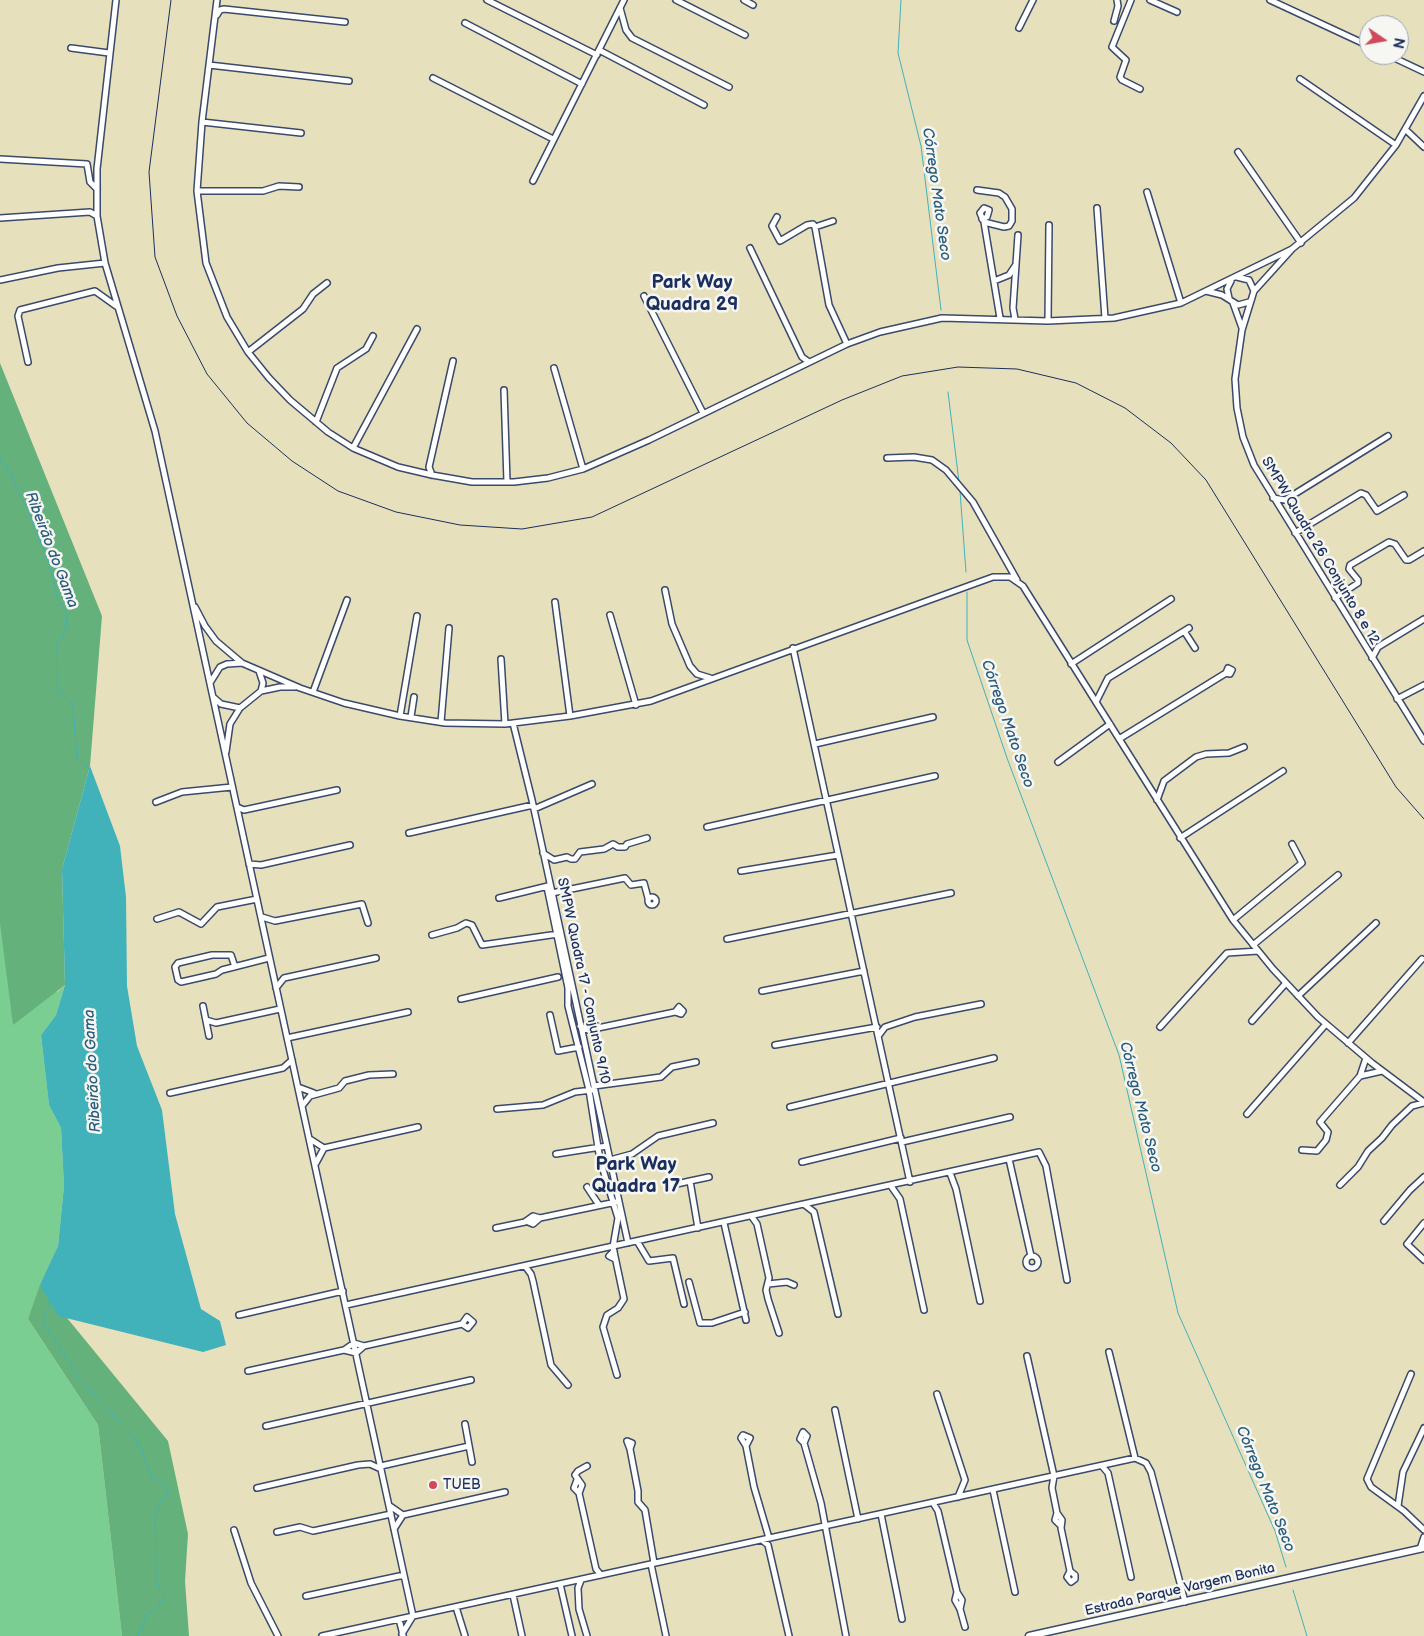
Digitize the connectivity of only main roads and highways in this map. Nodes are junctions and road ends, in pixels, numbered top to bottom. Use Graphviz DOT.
graph roads {
  1 [pos="1422,1548"];
  2 [pos="1029,1636"];
  1 -- 2 [label="main road, Estrada Parque Vargem Bonita"];
}
